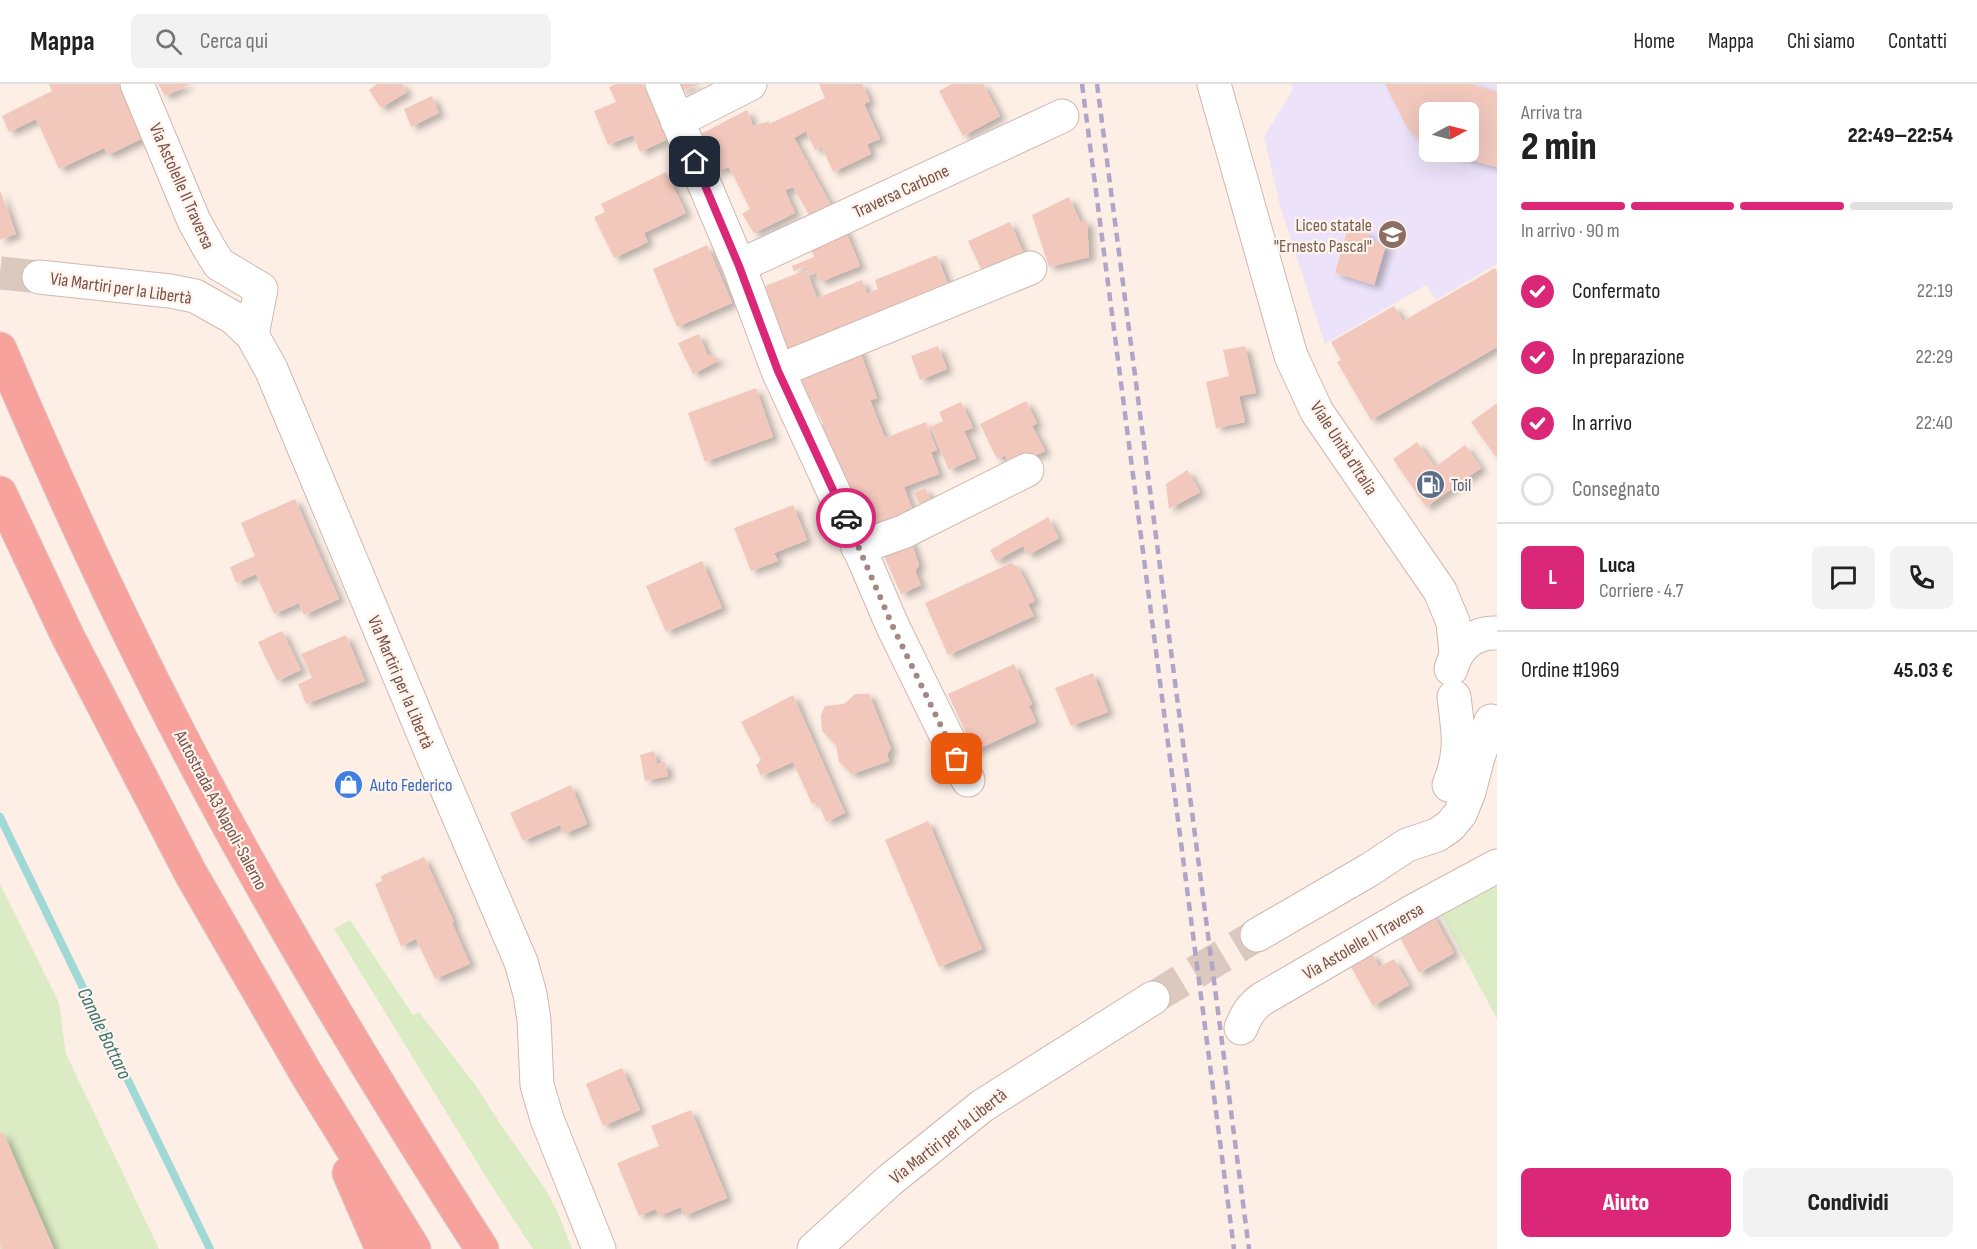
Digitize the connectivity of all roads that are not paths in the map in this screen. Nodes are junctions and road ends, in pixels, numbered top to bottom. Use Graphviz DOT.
graph roads {
  1 [pos="137,84"];
  2 [pos="662,84"];
  3 [pos="750,84"];
  4 [pos="1214,84"];
  5 [pos="1062,116"];
  6 [pos="677,121"];
  7 [pos="739,266"];
  8 [pos="1030,268"];
  9 [pos="39,277"];
  10 [pos="252,335"];
  11 [pos="0,349"];
  12 [pos="778,371"];
  13 [pos="1027,470"];
  14 [pos="0,493"];
  15 [pos="858,548"];
  16 [pos="1440,591"];
  17 [pos="1497,632"];
  18 [pos="1456,654"];
  19 [pos="1454,697"];
  20 [pos="1494,721"];
  21 [pos="968,780"];
  22 [pos="1497,786"];
  23 [pos="1460,814"];
  24 [pos="1407,845"];
  25 [pos="1497,866"];
  26 [pos="1257,935"];
  27 [pos="1153,998"];
  28 [pos="1241,1028"];
  29 [pos="307,1075"];
  30 [pos="394,1112"];
  31 [pos="382,1249"];
  32 [pos="414,1249"];
  33 [pos="482,1249"];
  34 [pos="507,1249"];
  35 [pos="599,1249"];
  36 [pos="813,1249"];
  1 -- 10 [label="street, Via Astolelle II Traversa"];
  2 -- 6 [label="street"];
  3 -- 6 [label="street"];
  4 -- 16 [label="street, Viale Unità d'Italia"];
  5 -- 7 [label="street, Traversa Carbone"];
  6 -- 7 [label="street"];
  7 -- 12 [label="street"];
  8 -- 12 [label="street"];
  9 -- 10 [label="street, Via Martiri per la Libertà"];
  10 -- 35 [label="street, Via Martiri per la Libertà"];
  11 -- 30 [label="highway, Autostrada A3 Napoli-Salerno"];
  12 -- 15 [label="street"];
  13 -- 15 [label="street"];
  14 -- 29 [label="highway"];
  15 -- 21 [label="street"];
  16 -- 17 [label="street, Viale Unità d'Italia"];
  16 -- 18 [label="street, Viale Unità d'Italia"];
  17 -- 18 [label="street, Viale Unità d'Italia"];
  18 -- 19 [label="street, Viale Unità d'Italia"];
  19 -- 20 [label="street"];
  19 -- 24 [label="street"];
  20 -- 23 [label="street"];
  22 -- 23 [label="street"];
  23 -- 24 [label="street"];
  24 -- 26 [label="street"];
  25 -- 28 [label="street, Via Astolelle II Traversa"];
  27 -- 36 [label="street, Via Martiri per la Libertà"];
  29 -- 31 [label="highway"];
  29 -- 32 [label="highway"];
  30 -- 33 [label="highway, Autostrada A3 Napoli-Salerno"];
  30 -- 34 [label="highway"];
}
